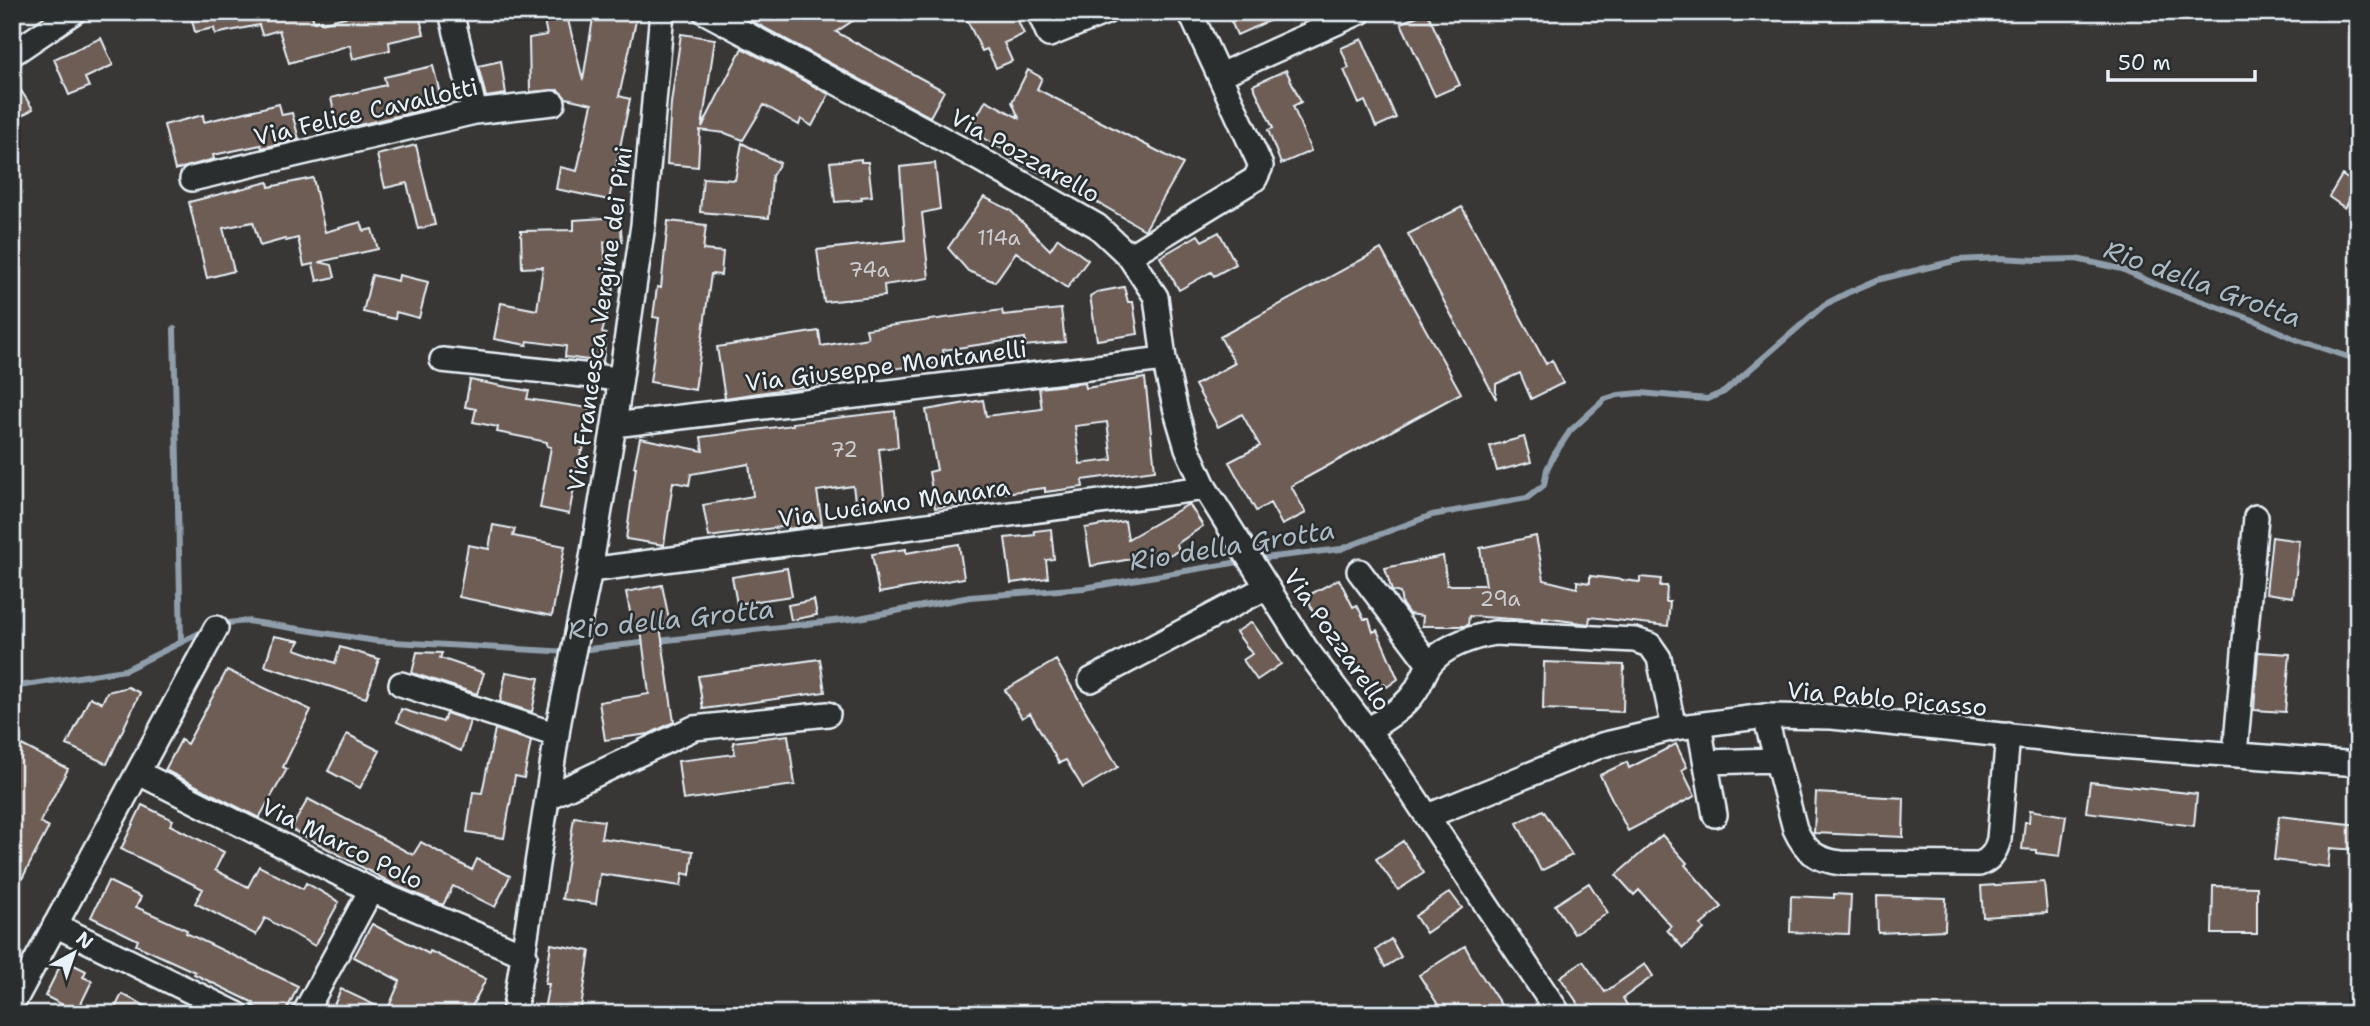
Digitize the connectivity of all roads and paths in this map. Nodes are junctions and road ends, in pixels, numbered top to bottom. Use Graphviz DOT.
graph roads {
  1 [pos="74,12"];
  2 [pos="451,12"];
  3 [pos="663,12"];
  4 [pos="705,12"];
  5 [pos="1039,12"];
  6 [pos="1106,12"];
  7 [pos="1190,12"];
  8 [pos="1360,12"];
  9 [pos="12,54"];
  10 [pos="1220,75"];
  11 [pos="553,103"];
  12 [pos="475,112"];
  13 [pos="192,179"];
  14 [pos="1129,256"];
  15 [pos="1164,359"];
  16 [pos="442,360"];
  17 [pos="620,379"];
  18 [pos="614,425"];
  19 [pos="1205,488"];
  20 [pos="2256,517"];
  21 [pos="590,570"];
  22 [pos="1359,571"];
  23 [pos="1264,581"];
  24 [pos="216,628"];
  25 [pos="1429,664"];
  26 [pos="1091,680"];
  27 [pos="401,684"];
  28 [pos="828,714"];
  29 [pos="1765,716"];
  30 [pos="1699,725"];
  31 [pos="1674,728"];
  32 [pos="1367,731"];
  33 [pos="557,735"];
  34 [pos="2008,735"];
  35 [pos="2235,754"];
  36 [pos="1777,760"];
  37 [pos="1706,762"];
  38 [pos="2358,764"];
  39 [pos="139,773"];
  40 [pos="548,797"];
  41 [pos="1716,815"];
  42 [pos="1428,816"];
  43 [pos="371,890"];
  44 [pos="55,925"];
  45 [pos="525,955"];
  46 [pos="12,1006"];
  47 [pos="237,1014"];
  48 [pos="304,1014"];
  49 [pos="514,1014"];
  50 [pos="1559,1014"];
  1 -- 9 [label="street"];
  2 -- 12 [label="street"];
  3 -- 17 [label="street, Via Francesca Vergine dei Pini"];
  4 -- 14 [label="street, Via Pozzarello"];
  5 -- 6 [label="street"];
  7 -- 10 [label="street"];
  8 -- 10 [label="street"];
  10 -- 14 [label="street"];
  11 -- 12 [label="street, Via Felice Cavallotti"];
  12 -- 13 [label="street, Via Felice Cavallotti"];
  14 -- 15 [label="street, Via Pozzarello"];
  15 -- 18 [label="street, Via Giuseppe Montanelli"];
  15 -- 19 [label="street, Via Pozzarello"];
  16 -- 17 [label="street"];
  17 -- 18 [label="street, Via Francesca Vergine dei Pini"];
  18 -- 21 [label="street, Via Francesca Vergine dei Pini"];
  19 -- 21 [label="street, Via Luciano Manara"];
  19 -- 23 [label="street, Via Pozzarello"];
  20 -- 35 [label="street"];
  21 -- 33 [label="street, Via Francesca Vergine dei Pini"];
  22 -- 25 [label="street"];
  23 -- 26 [label="street"];
  23 -- 32 [label="street, Via Pozzarello"];
  24 -- 39 [label="street"];
  25 -- 31 [label="street"];
  25 -- 32 [label="street"];
  27 -- 33 [label="street"];
  28 -- 40 [label="street"];
  29 -- 30 [label="street, Via Pablo Picasso"];
  29 -- 34 [label="street, Via Pablo Picasso"];
  29 -- 36 [label="street"];
  30 -- 31 [label="street, Via Pablo Picasso"];
  30 -- 37 [label="street"];
  31 -- 42 [label="street, Via Pablo Picasso"];
  32 -- 42 [label="street, Via Pozzarello"];
  33 -- 40 [label="street"];
  34 -- 35 [label="street, Via Pablo Picasso"];
  34 -- 36 [label="street"];
  35 -- 38 [label="street, Via Pablo Picasso"];
  36 -- 37 [label="street"];
  37 -- 41 [label="street"];
  39 -- 43 [label="street, Via Marco Polo"];
  39 -- 44 [label="street"];
  40 -- 45 [label="street"];
  42 -- 50 [label="street, Via Pozzarello"];
  43 -- 45 [label="street, Via Marco Polo"];
  43 -- 48 [label="street"];
  44 -- 46 [label="street"];
  44 -- 47 [label="street"];
  45 -- 49 [label="street"];
}
